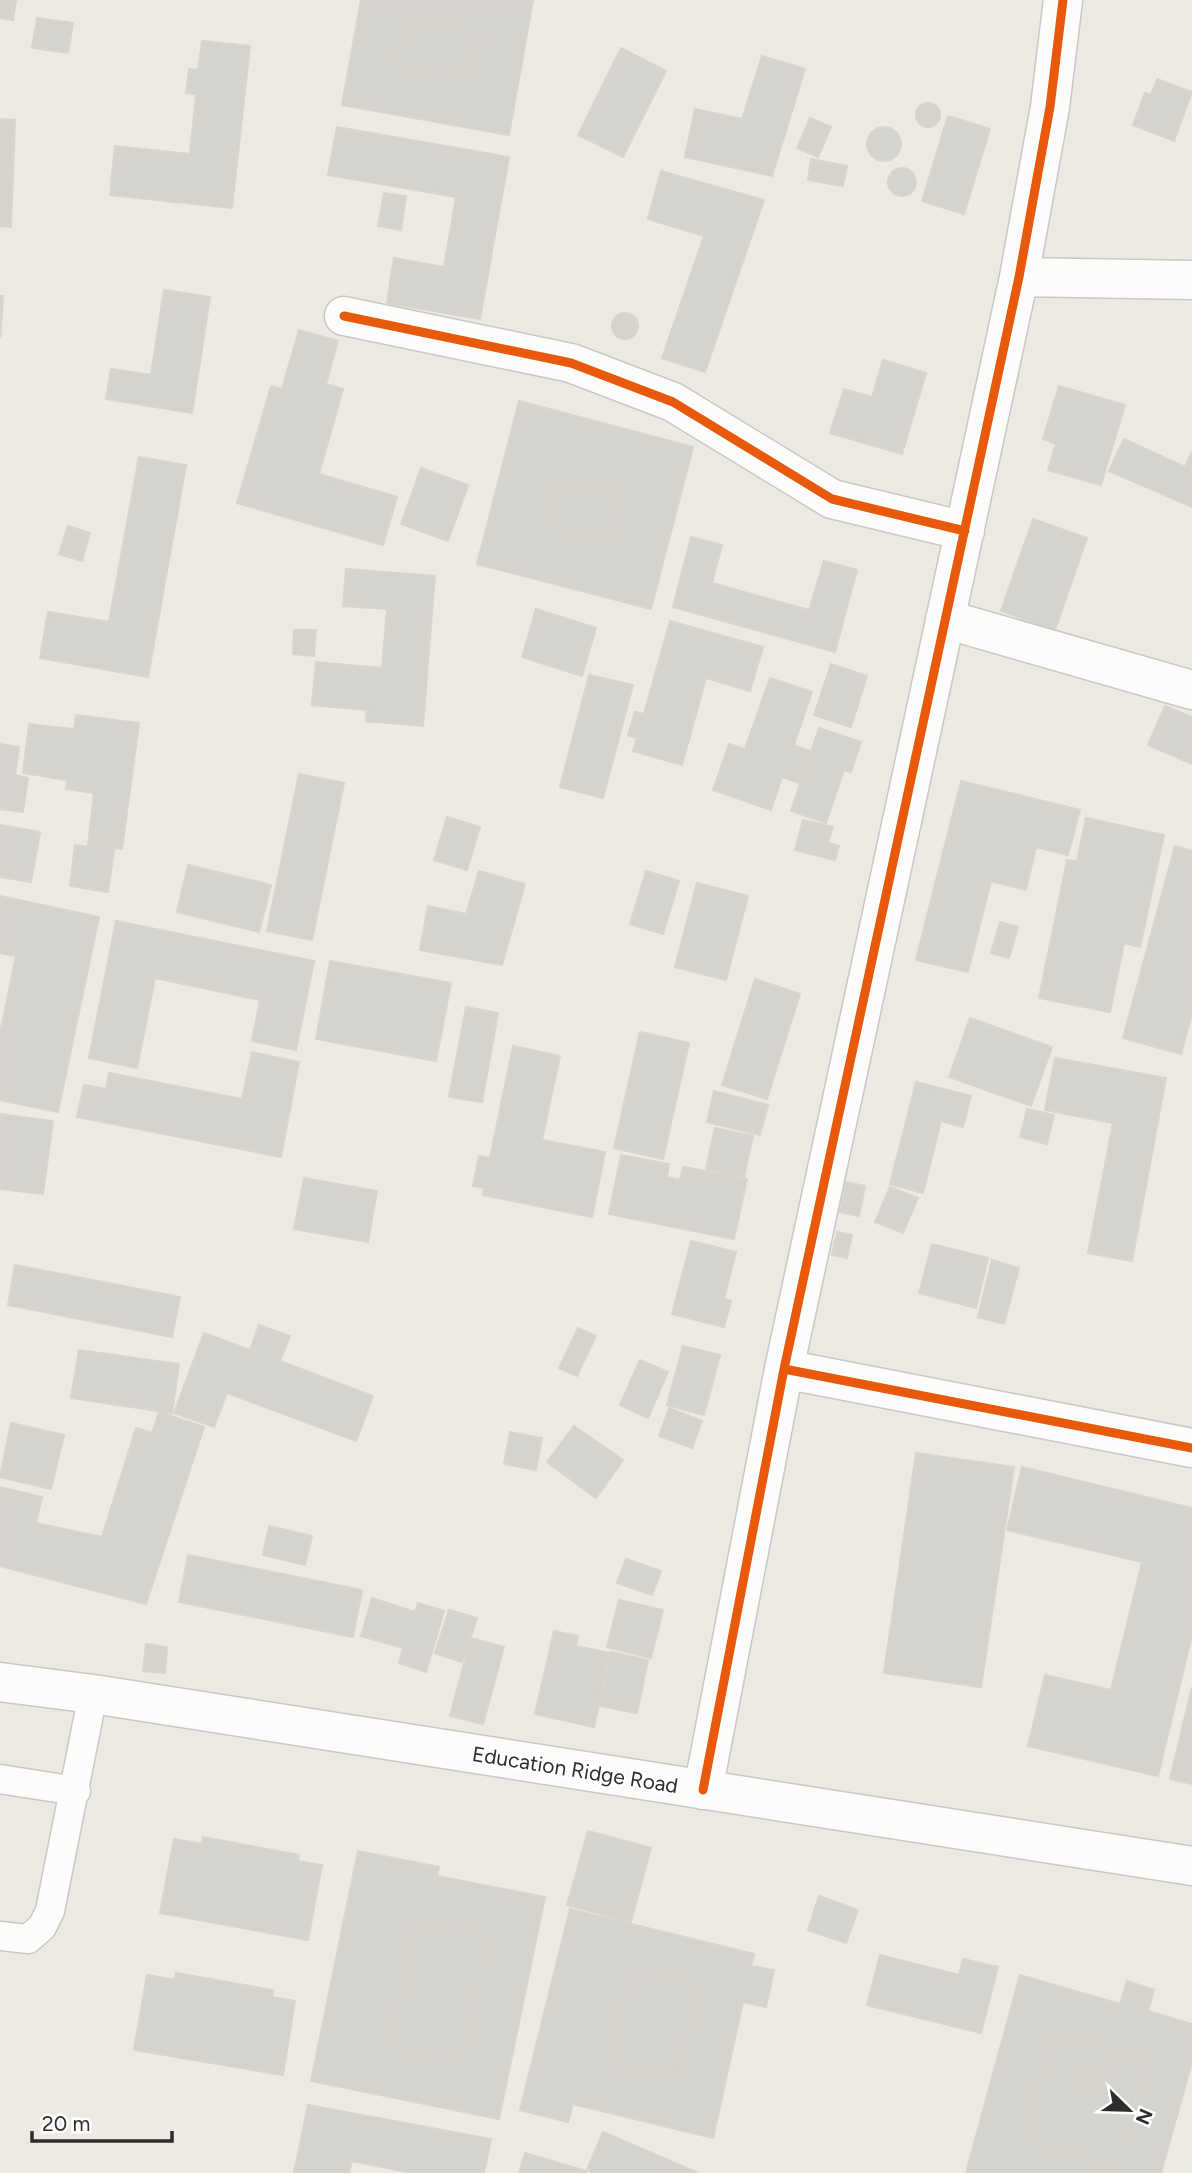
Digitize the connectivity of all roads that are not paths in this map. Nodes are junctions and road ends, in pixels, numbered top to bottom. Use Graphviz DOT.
graph roads {
  1 [pos="1063,0"];
  2 [pos="1019,278"];
  3 [pos="1192,280"];
  4 [pos="344,316"];
  5 [pos="965,531"];
  6 [pos="945,619"];
  7 [pos="1192,690"];
  8 [pos="784,1369"];
  9 [pos="1192,1448"];
  10 [pos="0,1682"];
  11 [pos="93,1694"];
  12 [pos="0,1779"];
  13 [pos="704,1790"];
  14 [pos="76,1791"];
  15 [pos="1192,1866"];
  16 [pos="0,1936"];
  1 -- 2 [label="street"];
  2 -- 3 [label="street"];
  2 -- 5 [label="street"];
  4 -- 5 [label="street"];
  5 -- 6 [label="street"];
  6 -- 7 [label="street"];
  6 -- 8 [label="street"];
  8 -- 9 [label="street"];
  8 -- 13 [label="street"];
  10 -- 11 [label="street, Education Ridge Road"];
  11 -- 13 [label="street, Education Ridge Road"];
  11 -- 14 [label="lane"];
  12 -- 14 [label="lane"];
  13 -- 15 [label="street, Education Ridge Road"];
  14 -- 16 [label="lane"];
}
